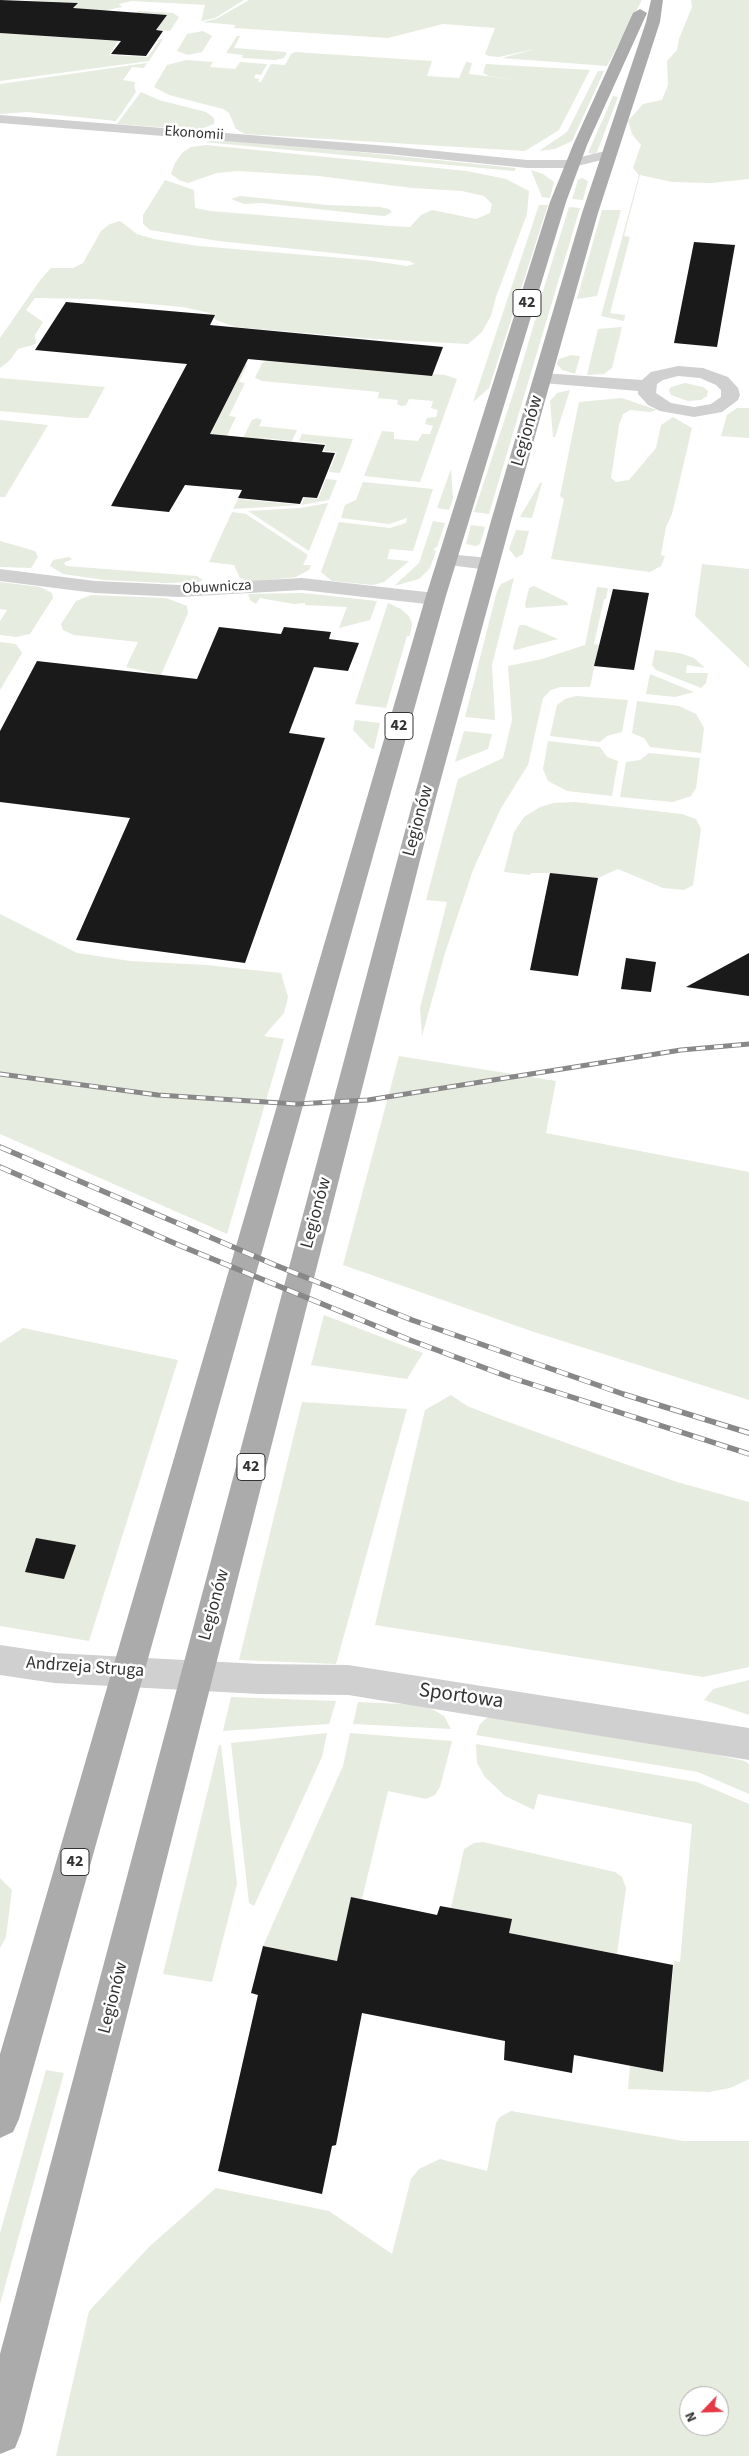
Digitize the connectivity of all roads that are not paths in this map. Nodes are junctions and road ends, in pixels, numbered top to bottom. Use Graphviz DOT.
graph roads {
  1 [pos="645,0"];
  2 [pos="657,0"];
  3 [pos="0,119"];
  4 [pos="580,145"];
  5 [pos="609,154"];
  6 [pos="529,159"];
  7 [pos="574,163"];
  8 [pos="599,185"];
  9 [pos="564,187"];
  10 [pos="543,378"];
  11 [pos="647,386"];
  12 [pos="731,395"];
  13 [pos="749,396"];
  14 [pos="447,560"];
  15 [pos="489,564"];
  16 [pos="0,576"];
  17 [pos="435,599"];
  18 [pos="0,1660"];
  19 [pos="171,1674"];
  20 [pos="749,1744"];
  21 [pos="0,2119"];
  22 [pos="0,2433"];
  1 -- 4 [label="main road, 42"];
  2 -- 5 [label="main road, Legionów / 42"];
  3 -- 6 [label="street, Ekonomii"];
  4 -- 6 [label="street, Ekonomii"];
  4 -- 7 [label="main road, 42"];
  5 -- 7 [label="street, Ekonomii"];
  5 -- 8 [label="main road, Legionów / 42"];
  6 -- 7 [label="street, Ekonomii"];
  6 -- 9 [label="street, Ekonomii"];
  7 -- 8 [label="street"];
  7 -- 9 [label="main road, 42"];
  8 -- 10 [label="main road, Legionów / 42"];
  9 -- 14 [label="main road, 42"];
  10 -- 11 [label="street"];
  10 -- 15 [label="main road, Legionów / 42"];
  11 -- 12 [label="street"];
  11 -- 12 [label="street"];
  12 -- 13 [label="street"];
  14 -- 15 [label="street"];
  14 -- 17 [label="main road, 42"];
  15 -- 22 [label="main road, Legionów / 42"];
  16 -- 17 [label="street, Obuwnicza"];
  17 -- 21 [label="main road, 42"];
  18 -- 19 [label="street, Andrzeja Struga"];
  19 -- 20 [label="street, Sportowa"];
}
